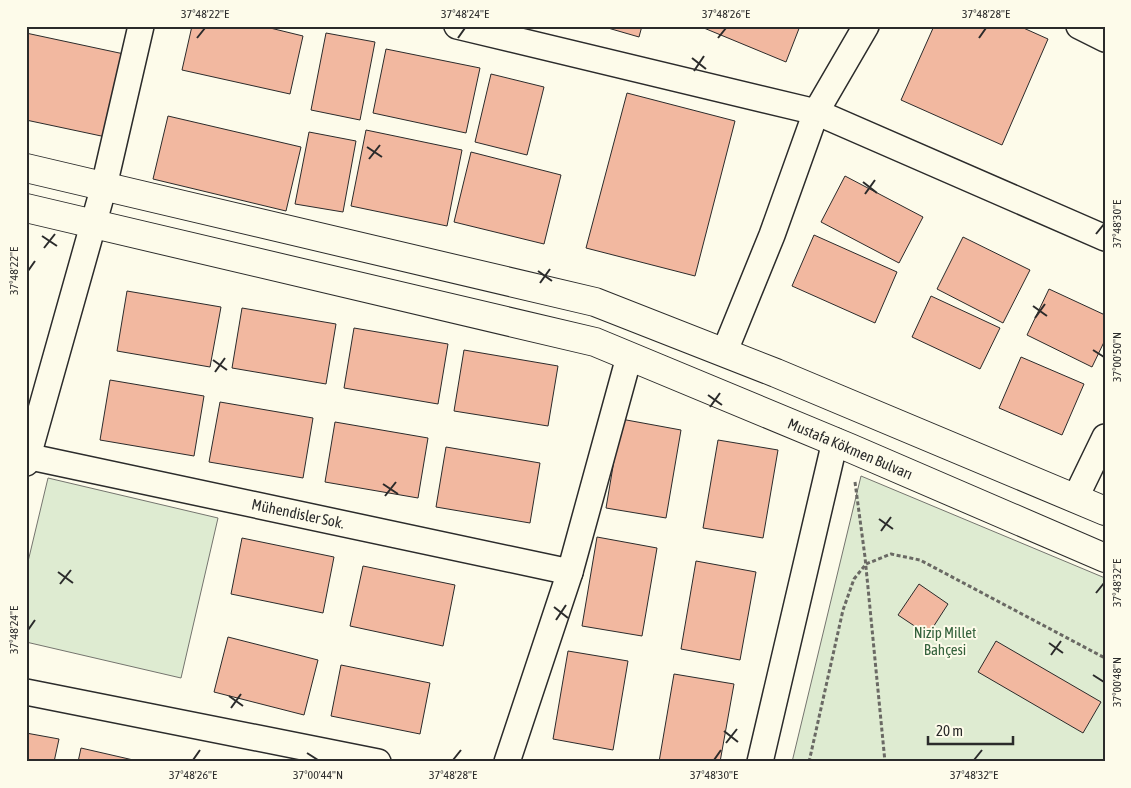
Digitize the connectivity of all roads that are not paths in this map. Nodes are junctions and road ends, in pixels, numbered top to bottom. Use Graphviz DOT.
graph roads {
  1 [pos="141,26"];
  2 [pos="456,26"];
  3 [pos="866,26"];
  4 [pos="1079,26"];
  5 [pos="1105,39"];
  6 [pos="816,112"];
  7 [pos="26,168"];
  8 [pos="104,186"];
  9 [pos="26,208"];
  10 [pos="93,224"];
  11 [pos="1105,238"];
  12 [pos="724,353"];
  13 [pos="629,357"];
  14 [pos="1105,437"];
  15 [pos="842,445"];
  16 [pos="27,459"];
  17 [pos="1075,499"];
  18 [pos="1105,511"];
  19 [pos="1105,558"];
  20 [pos="570,572"];
  21 [pos="26,692"];
  22 [pos="378,762"];
  23 [pos="507,762"];
  24 [pos="760,762"];
  1 -- 8 [label="street"];
  2 -- 6 [label="street"];
  3 -- 6 [label="street"];
  4 -- 5 [label="street"];
  6 -- 11 [label="street"];
  6 -- 12 [label="street"];
  7 -- 8 [label="main road"];
  8 -- 10 [label="street"];
  8 -- 12 [label="main road"];
  9 -- 10 [label="main road, Mustafa Kökmen Bulvarı"];
  10 -- 13 [label="main road, Mustafa Kökmen Bulvarı"];
  10 -- 16 [label="street"];
  12 -- 17 [label="main road"];
  13 -- 15 [label="main road, Mustafa Kökmen Bulvarı"];
  13 -- 20 [label="street"];
  14 -- 17 [label="street"];
  15 -- 19 [label="main road, Mustafa Kökmen Bulvarı"];
  15 -- 24 [label="street"];
  16 -- 20 [label="street, Mühendisler Sok."];
  17 -- 18 [label="main road"];
  20 -- 23 [label="street"];
  21 -- 22 [label="street"];
}
